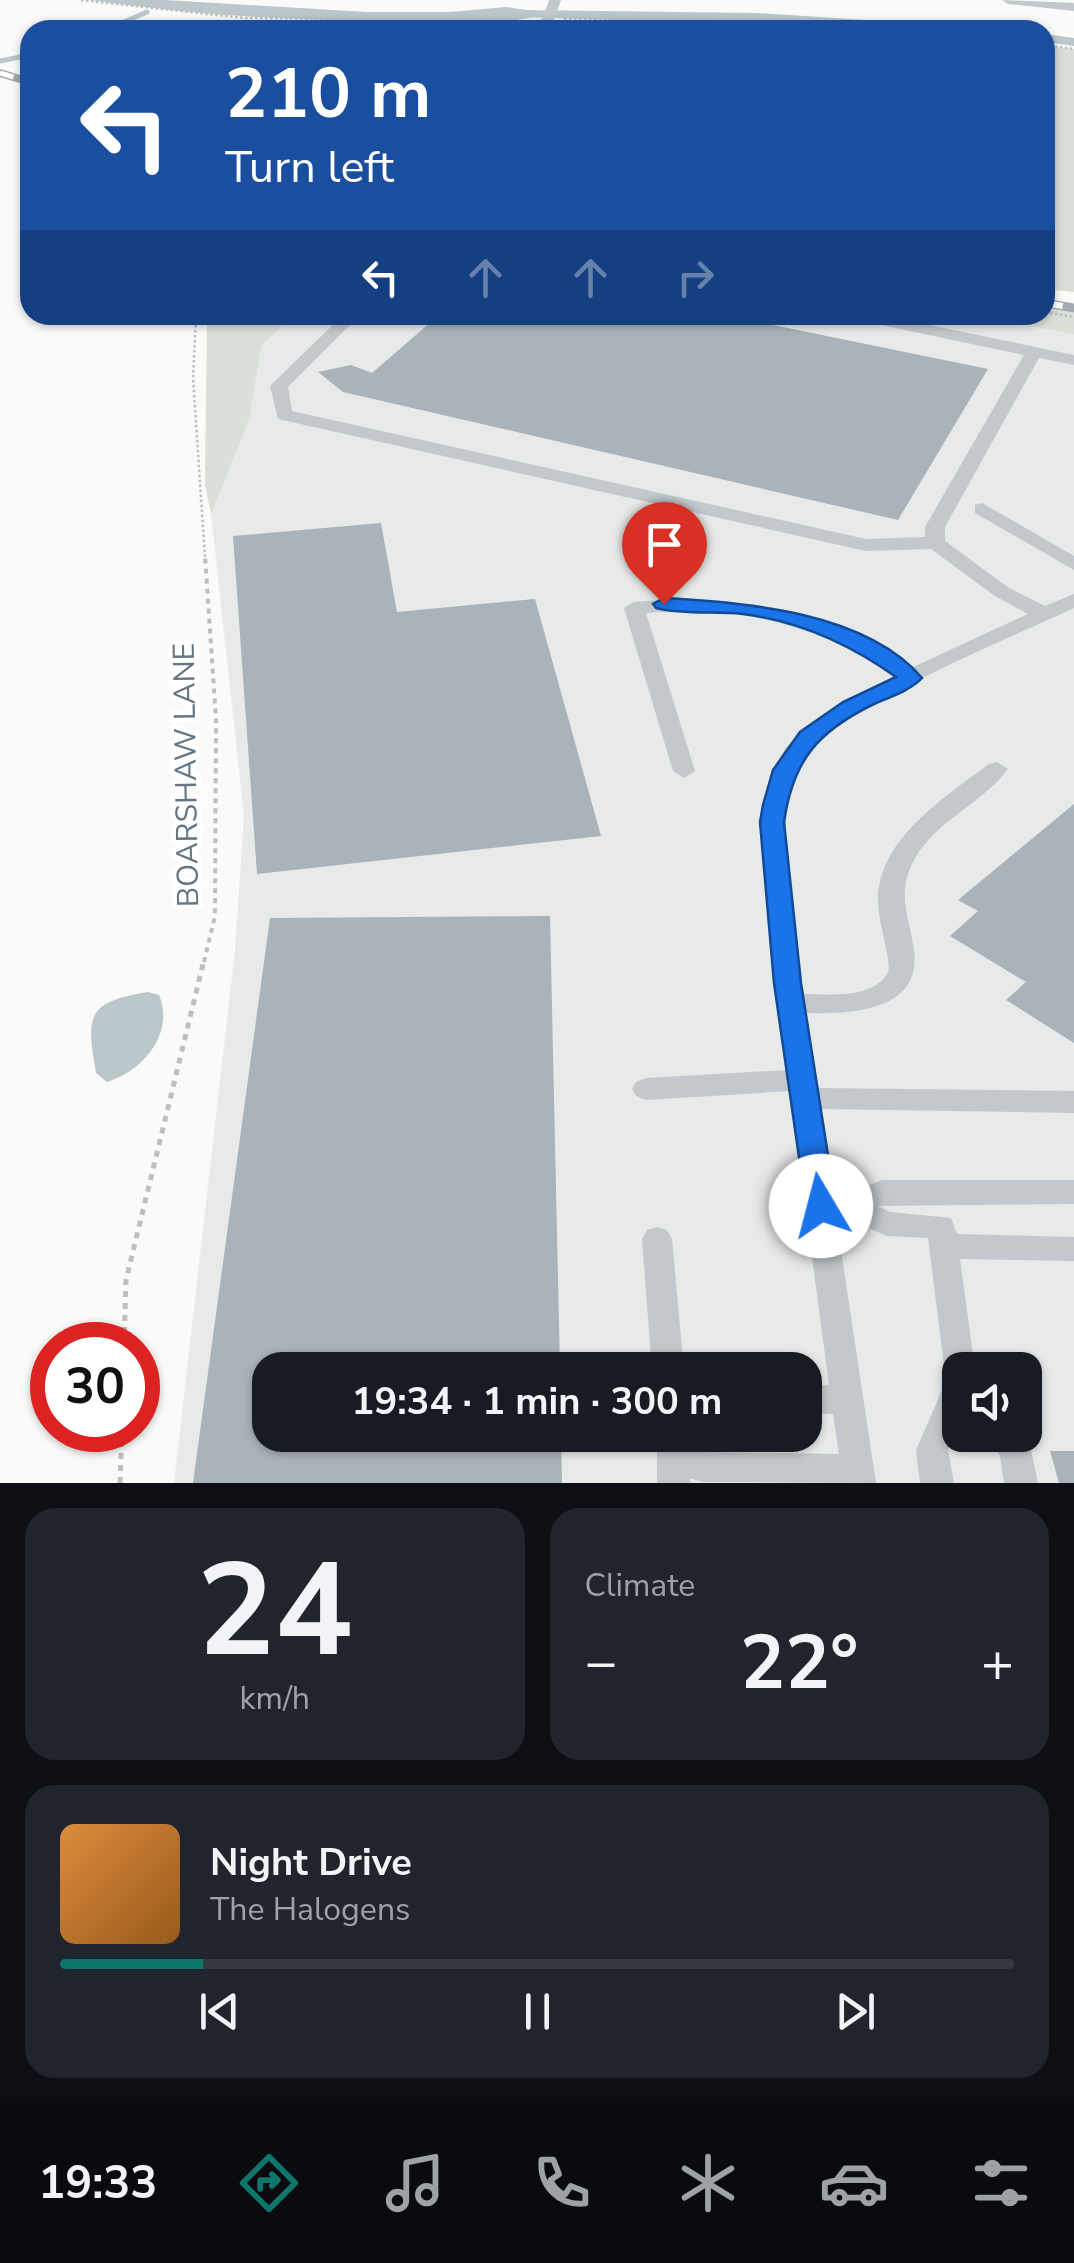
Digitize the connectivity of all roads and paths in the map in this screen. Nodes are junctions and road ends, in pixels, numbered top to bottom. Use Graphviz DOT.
graph roads {
  1 [pos="81,0"];
  2 [pos="1008,0"];
  3 [pos="1074,8"];
  4 [pos="551,12"];
  5 [pos="321,20"];
  6 [pos="437,20"];
  7 [pos="692,20"];
  8 [pos="196,325"];
  9 [pos="342,325"];
  10 [pos="907,325"];
  11 [pos="1034,351"];
  12 [pos="1074,360"];
  13 [pos="982,509"];
  14 [pos="935,543"];
  15 [pos="1074,564"];
  16 [pos="1074,600"];
  17 [pos="1045,614"];
  18 [pos="911,678"];
  19 [pos="996,769"];
  20 [pos="684,771"];
  21 [pos="790,1003"];
  22 [pos="646,1089"];
  23 [pos="804,1089"];
  24 [pos="1074,1102"];
  25 [pos="936,1192"];
  26 [pos="1074,1192"];
  27 [pos="835,1206"];
  28 [pos="942,1236"];
  29 [pos="658,1239"];
  30 [pos="1074,1249"];
  31 [pos="125,1322"];
  32 [pos="667,1352"];
  33 [pos="956,1352"];
  34 [pos="848,1399"];
  35 [pos="822,1400"];
  36 [pos="942,1425"];
  37 [pos="121,1452"];
  38 [pos="1015,1452"];
  39 [pos="673,1457"];
  40 [pos="858,1476"];
  41 [pos="120,1483"];
  42 [pos="937,1483"];
  43 [pos="1021,1483"];
  1 -- 5 [label="path"];
  2 -- 3 [label="street"];
  4 -- 6 [label="path"];
  4 -- 7 [label="path"];
  8 -- 31 [label="path, BOARSHAW LANE"];
  9 -- 14 [label="street"];
  10 -- 11 [label="street"];
  11 -- 12 [label="street"];
  11 -- 14 [label="street"];
  13 -- 15 [label="street"];
  14 -- 17 [label="street"];
  16 -- 17 [label="street"];
  17 -- 18 [label="street"];
  18 -- 20 [label="street"];
  18 -- 21 [label="street"];
  19 -- 21 [label="street"];
  21 -- 23 [label="street"];
  22 -- 23 [label="street"];
  23 -- 24 [label="street"];
  23 -- 27 [label="street"];
  25 -- 26 [label="street"];
  25 -- 27 [label="street"];
  25 -- 28 [label="street"];
  27 -- 28 [label="street"];
  27 -- 34 [label="street"];
  28 -- 30 [label="street"];
  28 -- 33 [label="street"];
  29 -- 32 [label="street"];
  34 -- 35 [label="street"];
  34 -- 40 [label="street"];
  36 -- 42 [label="street"];
  37 -- 41 [label="path"];
  38 -- 43 [label="street"];
  39 -- 40 [label="street"];
}
